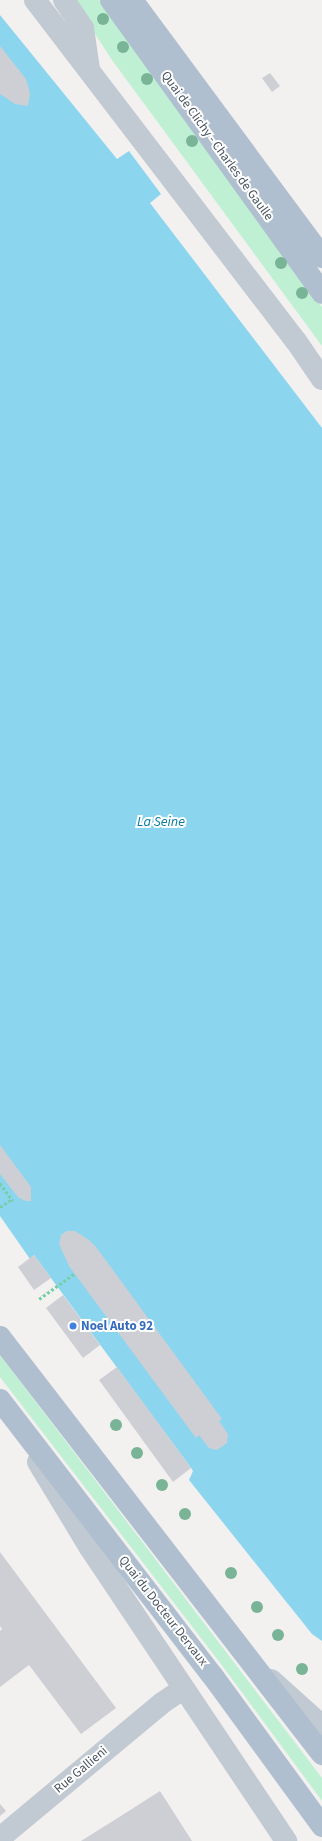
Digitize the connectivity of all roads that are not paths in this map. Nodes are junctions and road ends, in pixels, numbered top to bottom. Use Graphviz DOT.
graph roads {
  1 [pos="35,0"];
  2 [pos="64,0"];
  3 [pos="111,0"];
  4 [pos="132,0"];
  5 [pos="89,70"];
  6 [pos="322,257"];
  7 [pos="322,293"];
  8 [pos="322,379"];
  9 [pos="0,1337"];
  10 [pos="0,1400"];
  11 [pos="256,1667"];
  12 [pos="183,1689"];
  13 [pos="283,1690"];
  14 [pos="322,1710"];
  15 [pos="322,1726"];
  16 [pos="322,1754"];
  17 [pos="322,1826"];
  18 [pos="0,1838"];
  19 [pos="286,1841"];
  1 -- 5 [label="street"];
  2 -- 5 [label="street"];
  3 -- 7 [label="main road, Quai de Clichy - Charles de Gaulle"];
  4 -- 6 [label="main road, Quai de Clichy - Charles de Gaulle"];
  5 -- 8 [label="street"];
  9 -- 11 [label="main road"];
  10 -- 12 [label="street, Quai du Docteur Dervaux"];
  10 -- 17 [label="main road, Quai du Docteur Dervaux"];
  11 -- 13 [label="street"];
  11 -- 16 [label="main road"];
  12 -- 18 [label="street, Rue Gallieni"];
  12 -- 19 [label="street, Quai du Docteur Dervaux"];
  13 -- 14 [label="street"];
  13 -- 15 [label="street"];
}
